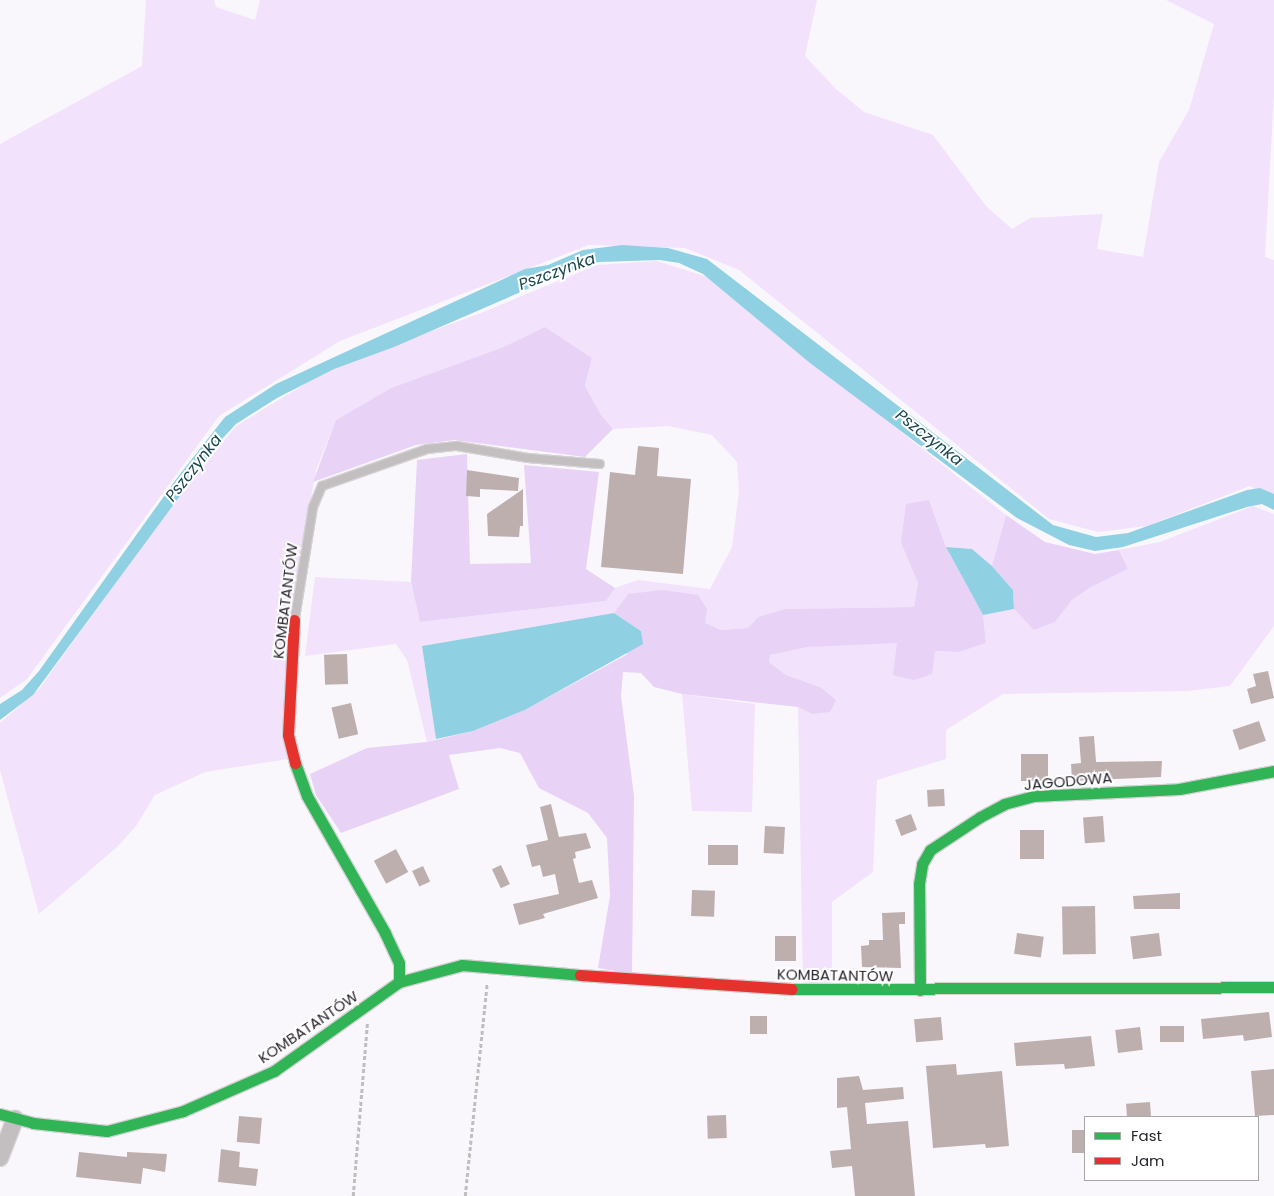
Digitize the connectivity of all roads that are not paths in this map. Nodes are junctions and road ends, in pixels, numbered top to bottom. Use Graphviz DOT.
graph roads {
  1 [pos="600,464"];
  2 [pos="294,620"];
  3 [pos="1274,771"];
  4 [pos="399,982"];
  5 [pos="1274,987"];
  6 [pos="920,990"];
  7 [pos="7,1116"];
  8 [pos="0,1158"];
  1 -- 2 [label="lane, KOMBATANTÓW"];
  2 -- 4 [label="street, KOMBATANTÓW"];
  3 -- 6 [label="street, JAGODOWA"];
  4 -- 6 [label="street, KOMBATANTÓW"];
  4 -- 7 [label="street, KOMBATANTÓW"];
  5 -- 6 [label="street, KOMBATANTÓW"];
  7 -- 8 [label="street"];
}
